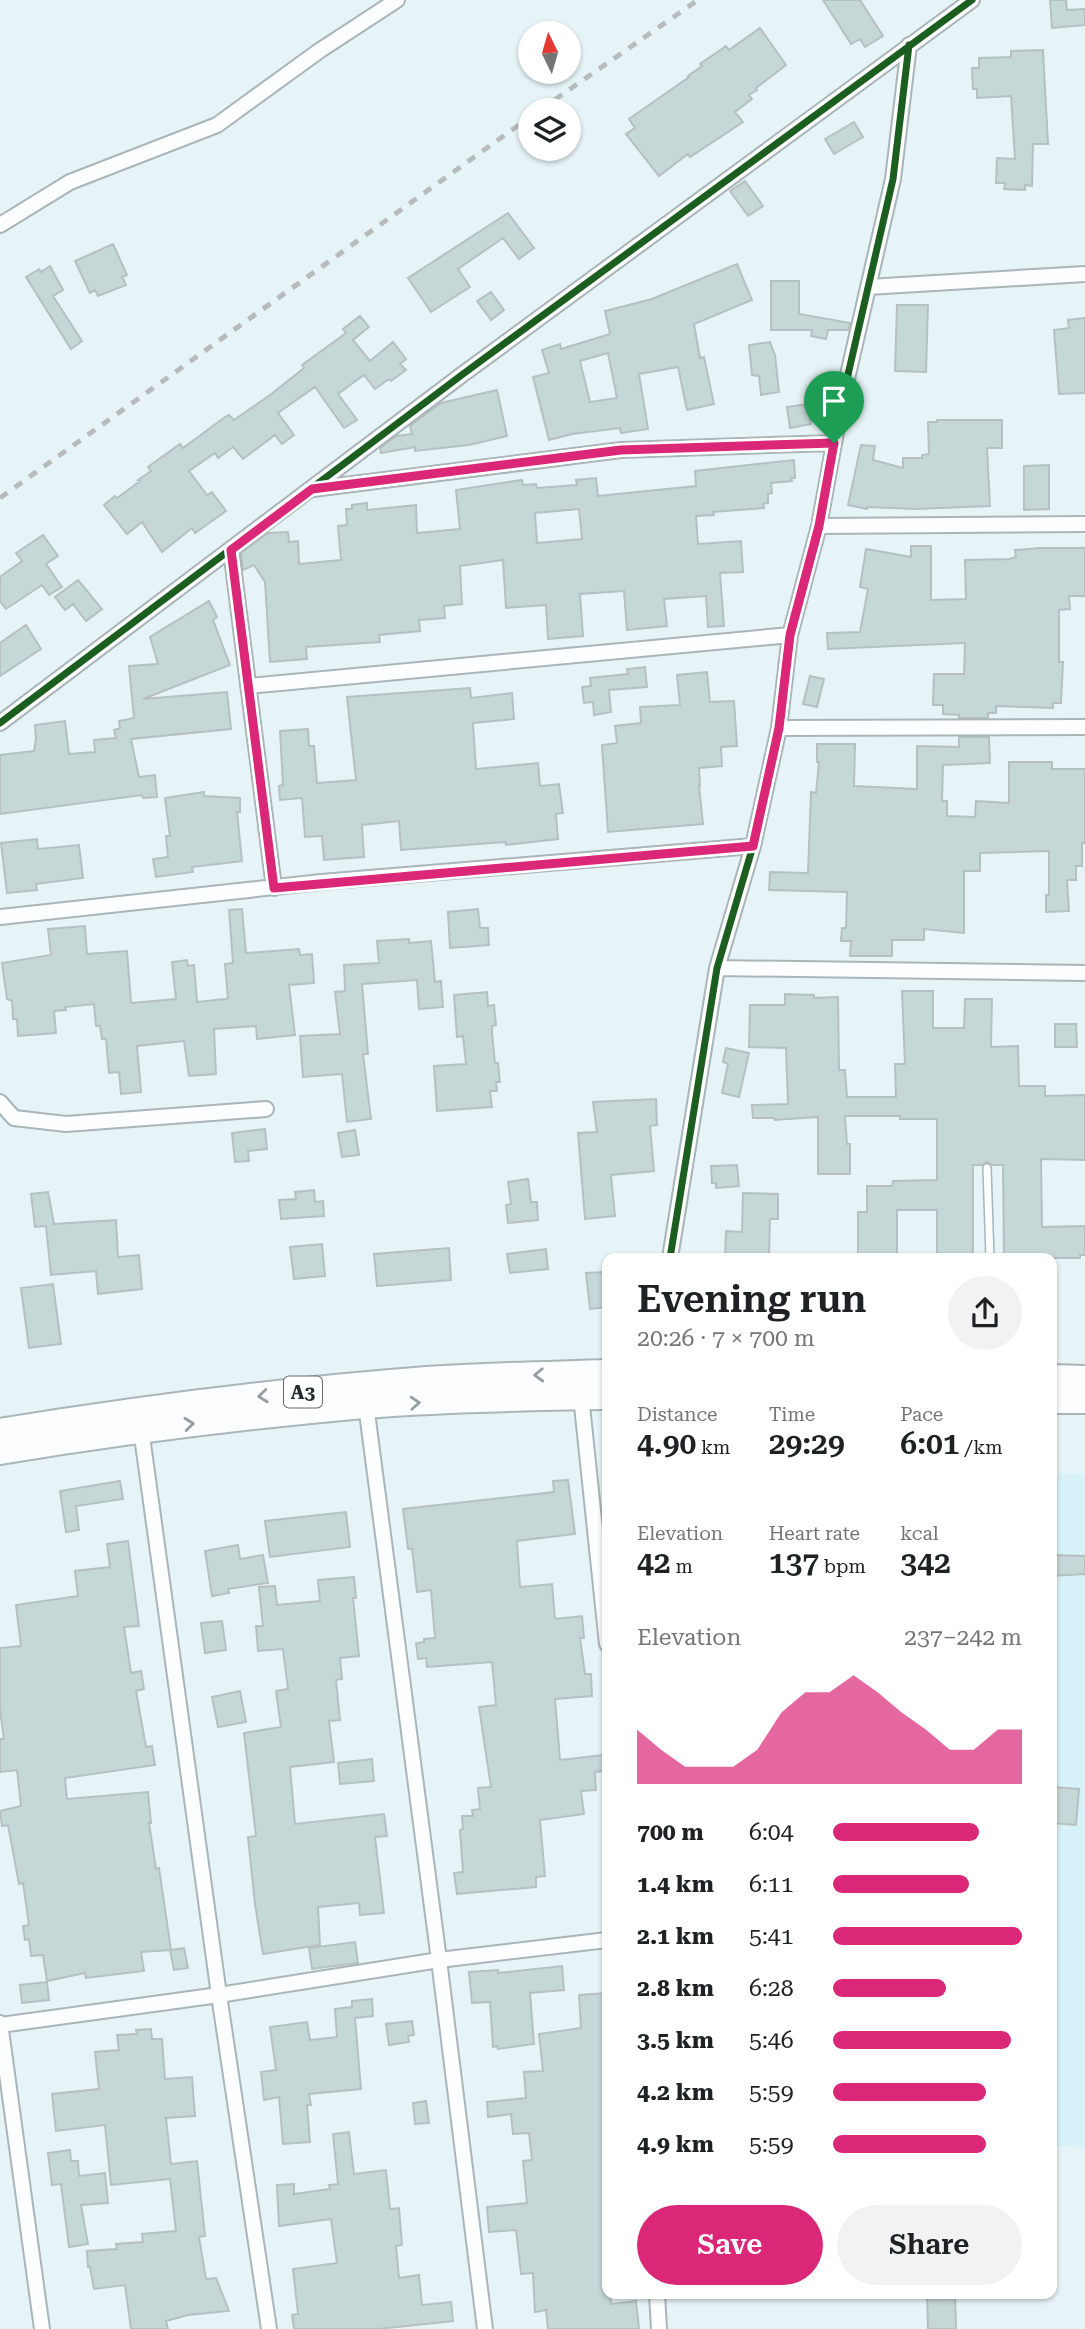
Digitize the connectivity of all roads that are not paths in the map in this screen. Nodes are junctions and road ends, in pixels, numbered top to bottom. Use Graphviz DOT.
graph roads {
  1 [pos="397,0"];
  2 [pos="972,0"];
  3 [pos="909,45"];
  4 [pos="0,225"];
  5 [pos="1085,274"];
  6 [pos="868,287"];
  7 [pos="834,443"];
  8 [pos="312,489"];
  9 [pos="1085,524"];
  10 [pos="819,526"];
  11 [pos="231,550"];
  12 [pos="790,635"];
  13 [pos="248,686"];
  14 [pos="0,723"];
  15 [pos="1085,727"];
  16 [pos="779,728"];
  17 [pos="753,846"];
  18 [pos="274,888"];
  19 [pos="0,917"];
  20 [pos="717,968"];
  21 [pos="1085,973"];
  22 [pos="0,1102"];
  23 [pos="266,1109"];
  24 [pos="987,1168"];
  25 [pos="671,1253"];
  26 [pos="990,1253"];
  27 [pos="602,1373"];
  28 [pos="1057,1378"];
  29 [pos="1085,1379"];
  30 [pos="594,1396"];
  31 [pos="1057,1400"];
  32 [pos="1085,1400"];
  33 [pos="366,1405"];
  34 [pos="142,1429"];
  35 [pos="0,1432"];
  36 [pos="0,1451"];
  37 [pos="602,1549"];
  38 [pos="602,1941"];
  39 [pos="439,1960"];
  40 [pos="219,1995"];
  41 [pos="0,2024"];
  42 [pos="657,2299"];
  43 [pos="41,2329"];
  44 [pos="269,2329"];
  45 [pos="485,2329"];
  46 [pos="659,2329"];
  1 -- 4 [label="street"];
  2 -- 3 [label="street"];
  3 -- 6 [label="street"];
  3 -- 8 [label="street"];
  5 -- 6 [label="street"];
  6 -- 7 [label="street"];
  7 -- 8 [label="street"];
  7 -- 10 [label="street"];
  8 -- 11 [label="street"];
  9 -- 10 [label="street"];
  10 -- 12 [label="street"];
  11 -- 13 [label="street"];
  11 -- 14 [label="street"];
  12 -- 13 [label="street"];
  12 -- 16 [label="street"];
  13 -- 18 [label="street"];
  15 -- 16 [label="street"];
  16 -- 17 [label="street"];
  17 -- 18 [label="street"];
  17 -- 20 [label="street"];
  18 -- 19 [label="street"];
  20 -- 21 [label="street"];
  20 -- 25 [label="street"];
  22 -- 23 [label="street"];
  24 -- 26 [label="lane"];
  27 -- 35 [label="highway, A3, one-way"];
  28 -- 29 [label="highway"];
  33 -- 30 [label="highway, A3, one-way"];
  30 -- 37 [label="street"];
  31 -- 32 [label="highway"];
  34 -- 33 [label="highway, A3, one-way"];
  33 -- 39 [label="street"];
  34 -- 36 [label="highway, A3"];
  34 -- 40 [label="street"];
  38 -- 39 [label="street"];
  39 -- 40 [label="street"];
  39 -- 45 [label="street"];
  40 -- 41 [label="street"];
  40 -- 44 [label="street"];
  41 -- 43 [label="street"];
  42 -- 46 [label="street"];
}
